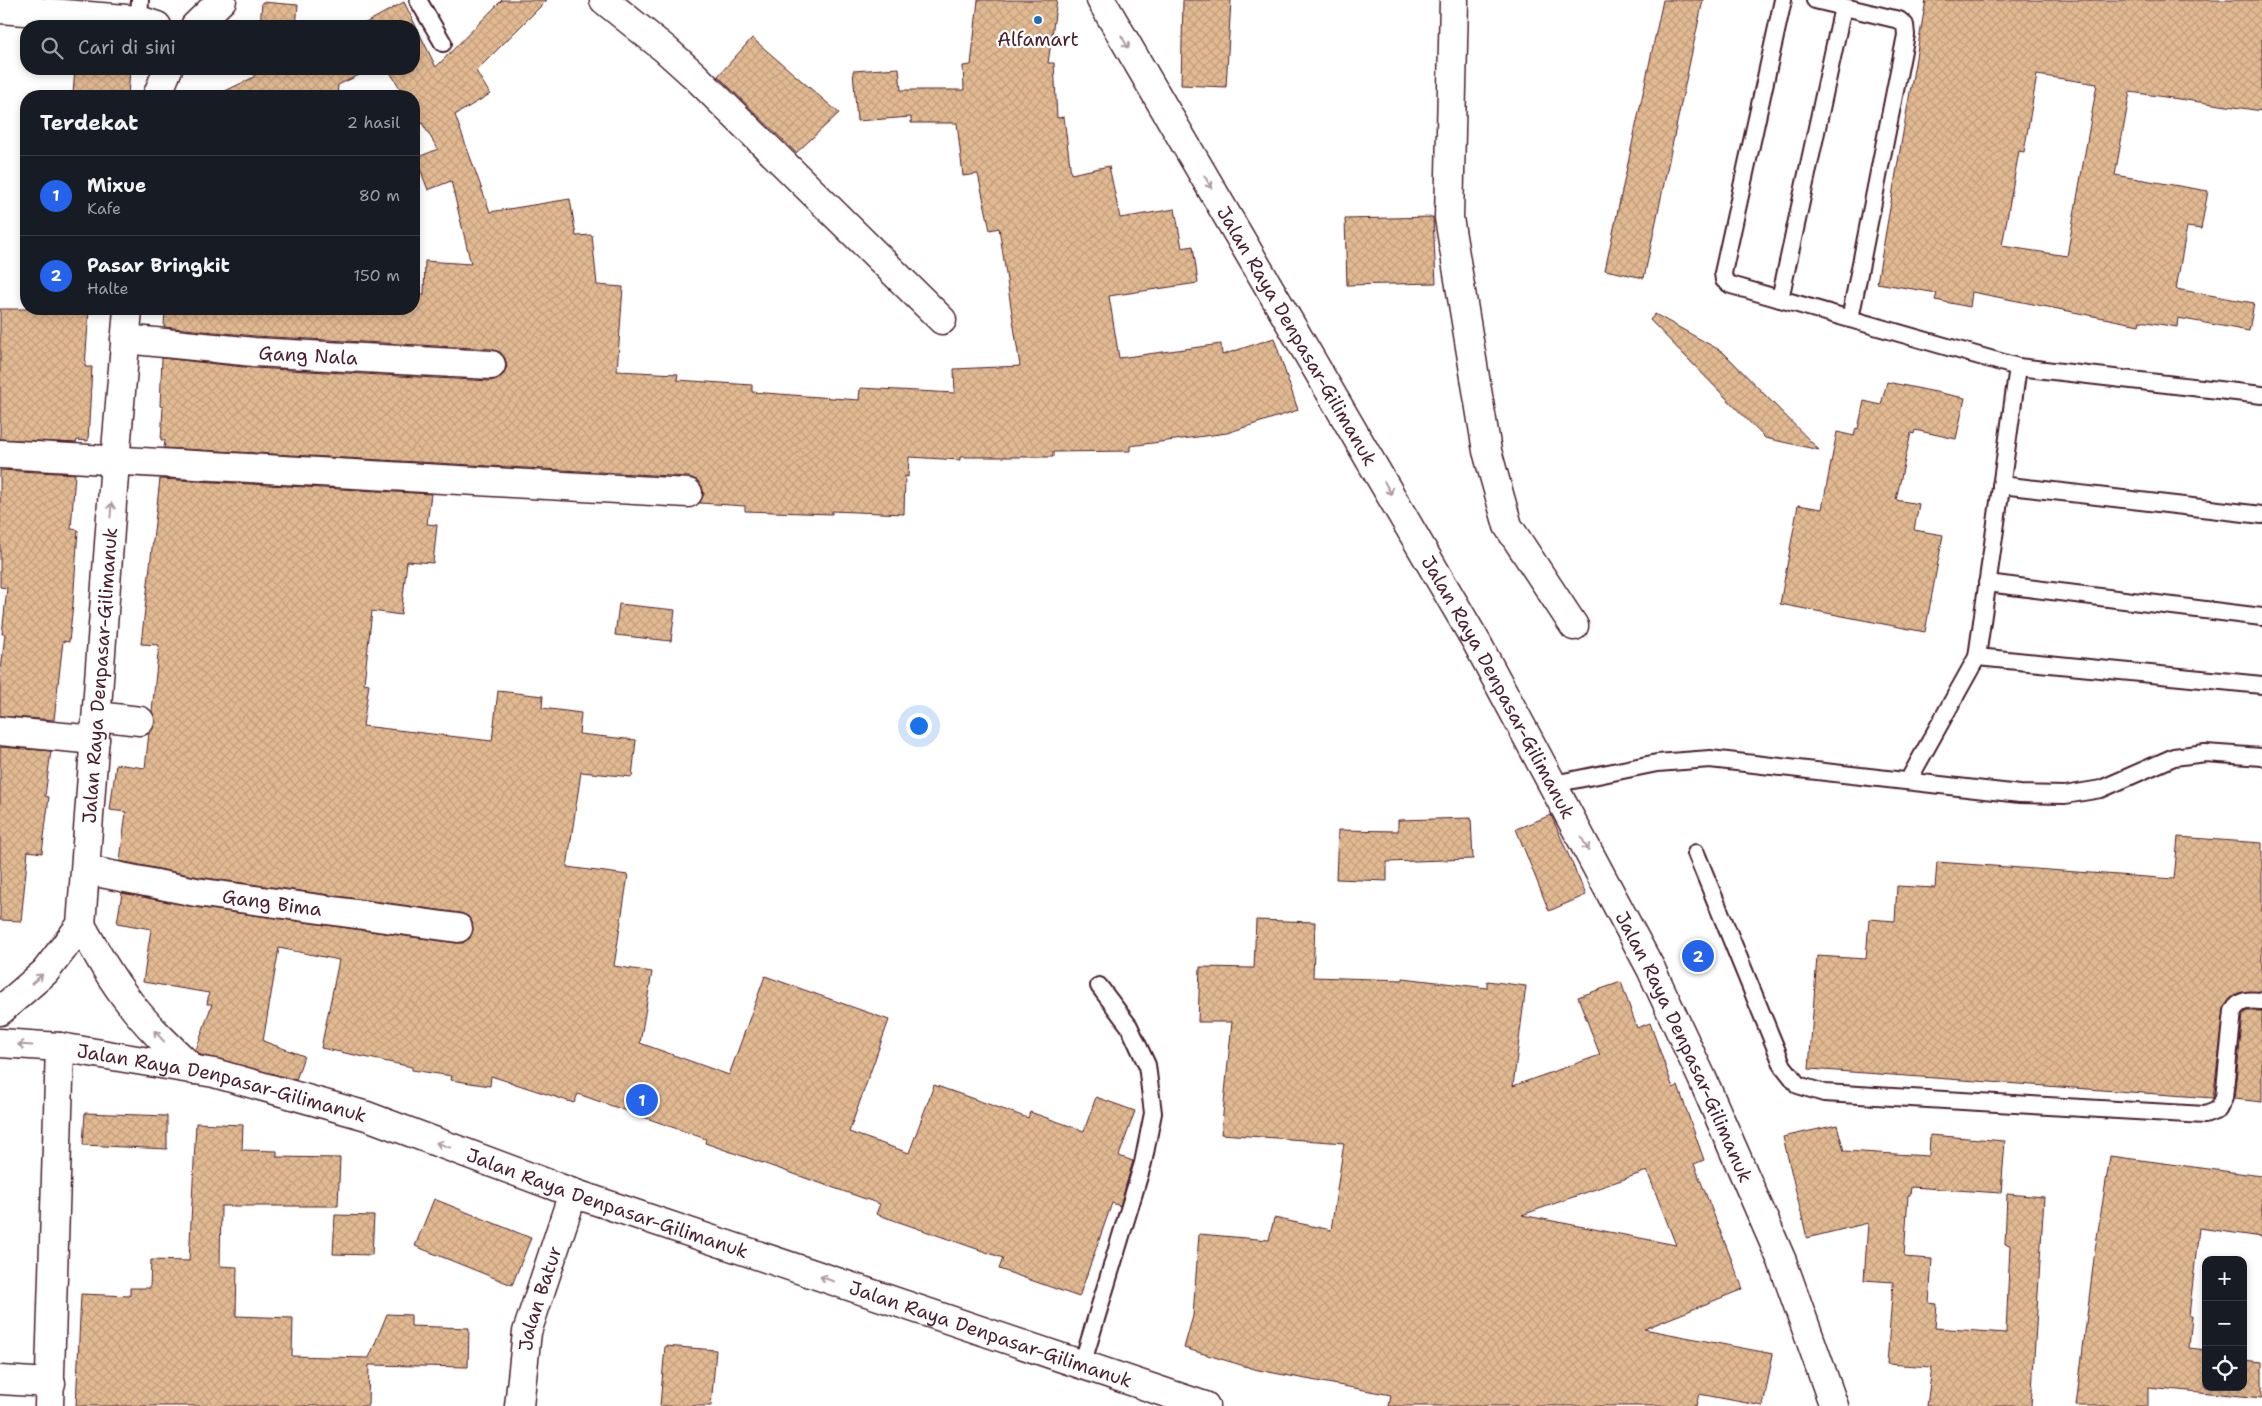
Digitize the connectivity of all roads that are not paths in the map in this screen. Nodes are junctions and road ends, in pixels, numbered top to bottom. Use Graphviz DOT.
graph roads {
  1 [pos="222,0"];
  2 [pos="418,0"];
  3 [pos="604,0"];
  4 [pos="1101,0"];
  5 [pos="1454,0"];
  6 [pos="1783,0"];
  7 [pos="1815,0"];
  8 [pos="1843,7"];
  9 [pos="0,9"];
  10 [pos="145,15"];
  11 [pos="201,20"];
  12 [pos="443,43"];
  13 [pos="166,75"];
  14 [pos="159,90"];
  15 [pos="1780,299"];
  16 [pos="127,315"];
  17 [pos="1850,319"];
  18 [pos="942,320"];
  19 [pos="125,339"];
  20 [pos="491,365"];
  21 [pos="2018,367"];
  22 [pos="2262,395"];
  23 [pos="0,454"];
  24 [pos="115,462"];
  25 [pos="2002,485"];
  26 [pos="688,493"];
  27 [pos="2262,515"];
  28 [pos="1987,583"];
  29 [pos="2262,617"];
  30 [pos="1574,626"];
  31 [pos="1977,656"];
  32 [pos="2262,685"];
  33 [pos="140,721"];
  34 [pos="96,728"];
  35 [pos="0,731"];
  36 [pos="2262,757"];
  37 [pos="1908,781"];
  38 [pos="1554,784"];
  39 [pos="1696,853"];
  40 [pos="86,870"];
  41 [pos="81,925"];
  42 [pos="458,928"];
  43 [pos="1100,986"];
  44 [pos="2262,1001"];
  45 [pos="0,1011"];
  46 [pos="0,1043"];
  47 [pos="60,1047"];
  48 [pos="194,1070"];
  49 [pos="573,1193"];
  50 [pos="1082,1365"];
  51 [pos="0,1380"];
  52 [pos="50,1394"];
  53 [pos="519,1406"];
  54 [pos="1205,1406"];
  55 [pos="1834,1406"];
  1 -- 11 [label="main road"];
  2 -- 12 [label="lane"];
  3 -- 18 [label="main road"];
  4 -- 38 [label="main road, Jalan Raya Denpasar-Gilimanuk, one-way"];
  5 -- 30 [label="main road"];
  6 -- 15 [label="lane"];
  7 -- 8 [label="lane"];
  8 -- 15 [label="lane"];
  8 -- 17 [label="lane"];
  9 -- 10 [label="main road"];
  13 -- 14 [label="main road"];
  15 -- 17 [label="lane"];
  16 -- 19 [label="main road, Jalan Raya Denpasar-Gilimanuk"];
  17 -- 21 [label="lane"];
  19 -- 20 [label="main road, Gang Nala"];
  19 -- 24 [label="main road, Jalan Raya Denpasar-Gilimanuk"];
  21 -- 22 [label="lane"];
  21 -- 25 [label="lane"];
  23 -- 24 [label="main road"];
  24 -- 26 [label="main road"];
  34 -- 24 [label="main road, Jalan Raya Denpasar-Gilimanuk, one-way"];
  25 -- 27 [label="lane"];
  25 -- 28 [label="lane"];
  28 -- 29 [label="lane"];
  28 -- 31 [label="lane"];
  31 -- 32 [label="lane"];
  31 -- 37 [label="lane"];
  33 -- 34 [label="main road"];
  34 -- 35 [label="main road"];
  34 -- 40 [label="main road, Jalan Raya Denpasar-Gilimanuk"];
  36 -- 37 [label="lane"];
  37 -- 38 [label="lane"];
  38 -- 55 [label="main road, Jalan Raya Denpasar-Gilimanuk, one-way"];
  39 -- 44 [label="lane"];
  40 -- 41 [label="main road, Jalan Raya Denpasar-Gilimanuk"];
  40 -- 42 [label="main road, Gang Bima"];
  45 -- 41 [label="main road, one-way"];
  48 -- 41 [label="main road, one-way"];
  43 -- 50 [label="lane"];
  47 -- 46 [label="main road, Jalan Raya Denpasar-Gilimanuk, one-way"];
  47 -- 48 [label="main road, Jalan Raya Denpasar-Gilimanuk"];
  47 -- 52 [label="main road"];
  49 -- 48 [label="main road, Jalan Raya Denpasar-Gilimanuk, one-way"];
  50 -- 49 [label="main road, Jalan Raya Denpasar-Gilimanuk, one-way"];
  49 -- 53 [label="main road, Jalan Batur"];
  50 -- 54 [label="main road, Jalan Raya Denpasar-Gilimanuk"];
  51 -- 52 [label="main road"];
}
